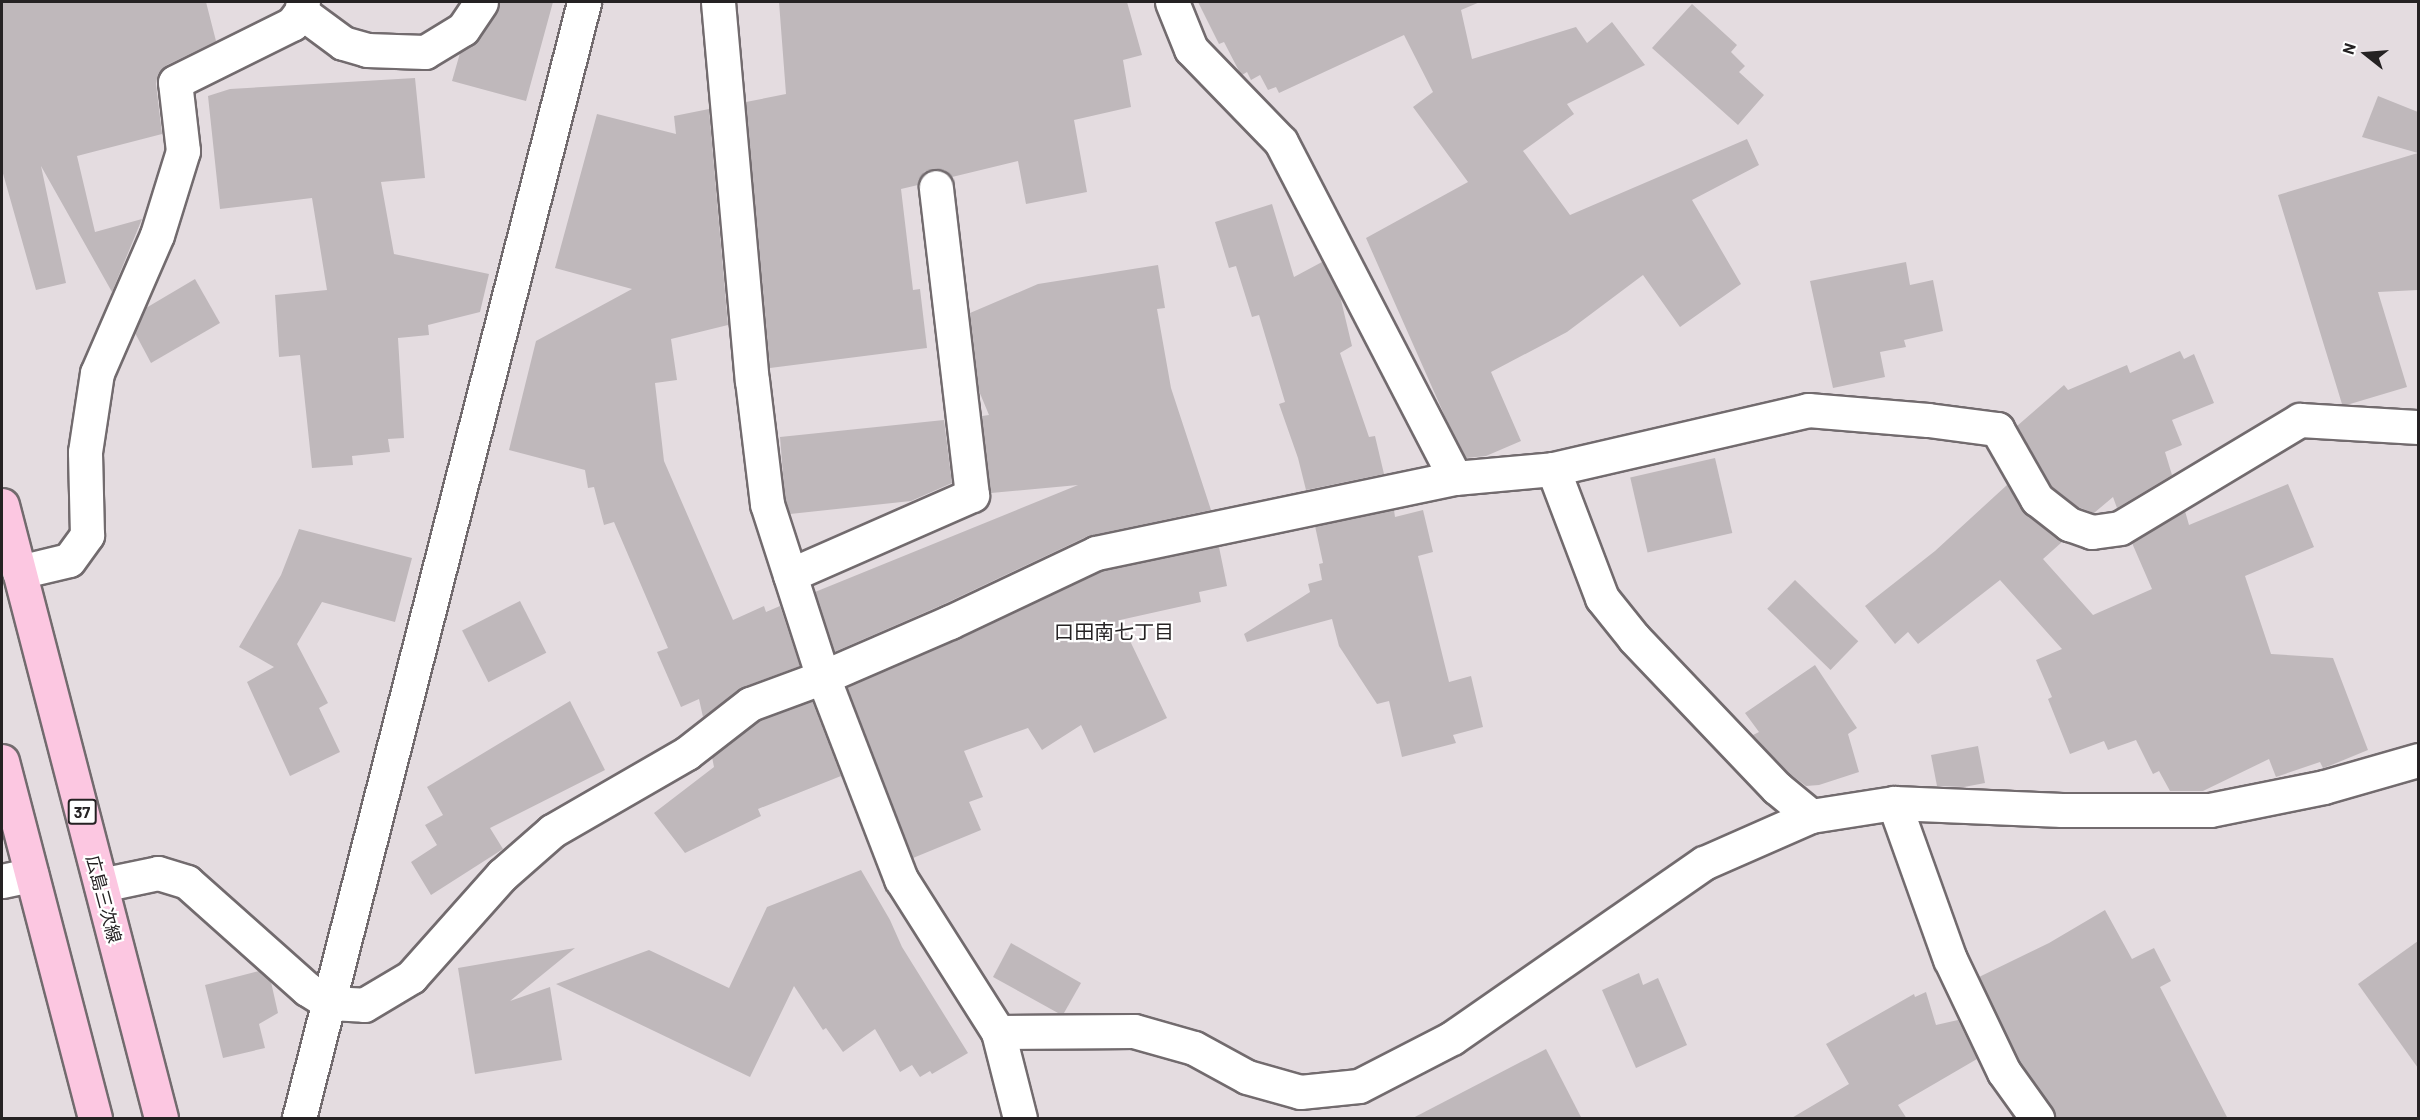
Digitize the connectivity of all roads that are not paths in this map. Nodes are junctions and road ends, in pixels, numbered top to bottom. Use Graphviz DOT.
graph roads {
  1 [pos="481,2"];
  2 [pos="584,2"];
  3 [pos="718,2"];
  4 [pos="1172,2"];
  5 [pos="302,7"];
  6 [pos="936,187"];
  7 [pos="2418,427"];
  8 [pos="1553,469"];
  9 [pos="1455,478"];
  10 [pos="2,505"];
  11 [pos="19,572"];
  12 [pos="790,575"];
  13 [pos="823,677"];
  14 [pos="2418,760"];
  15 [pos="2,761"];
  16 [pos="1894,803"];
  17 [pos="1811,816"];
  18 [pos="16,878"];
  19 [pos="101,885"];
  20 [pos="329,1003"];
  21 [pos="998,1032"];
  22 [pos="95,1119"];
  23 [pos="161,1119"];
  24 [pos="299,1119"];
  25 [pos="1020,1119"];
  26 [pos="2037,1119"];
  1 -- 5 [label="street"];
  2 -- 20 [label="street"];
  3 -- 12 [label="street"];
  4 -- 9 [label="street"];
  5 -- 11 [label="street"];
  6 -- 12 [label="street"];
  7 -- 8 [label="street"];
  8 -- 9 [label="street"];
  8 -- 17 [label="street"];
  9 -- 13 [label="street"];
  10 -- 11 [label="main road, 広島三次線 / 37"];
  11 -- 19 [label="main road, 広島三次線 / 37"];
  12 -- 13 [label="street"];
  13 -- 20 [label="street"];
  13 -- 21 [label="street"];
  14 -- 16 [label="street"];
  15 -- 18 [label="main road"];
  16 -- 17 [label="street"];
  16 -- 26 [label="street"];
  17 -- 21 [label="street"];
  18 -- 22 [label="main road"];
  19 -- 20 [label="street"];
  19 -- 23 [label="main road, 広島三次線 / 37"];
  20 -- 24 [label="street"];
  21 -- 25 [label="street"];
}
